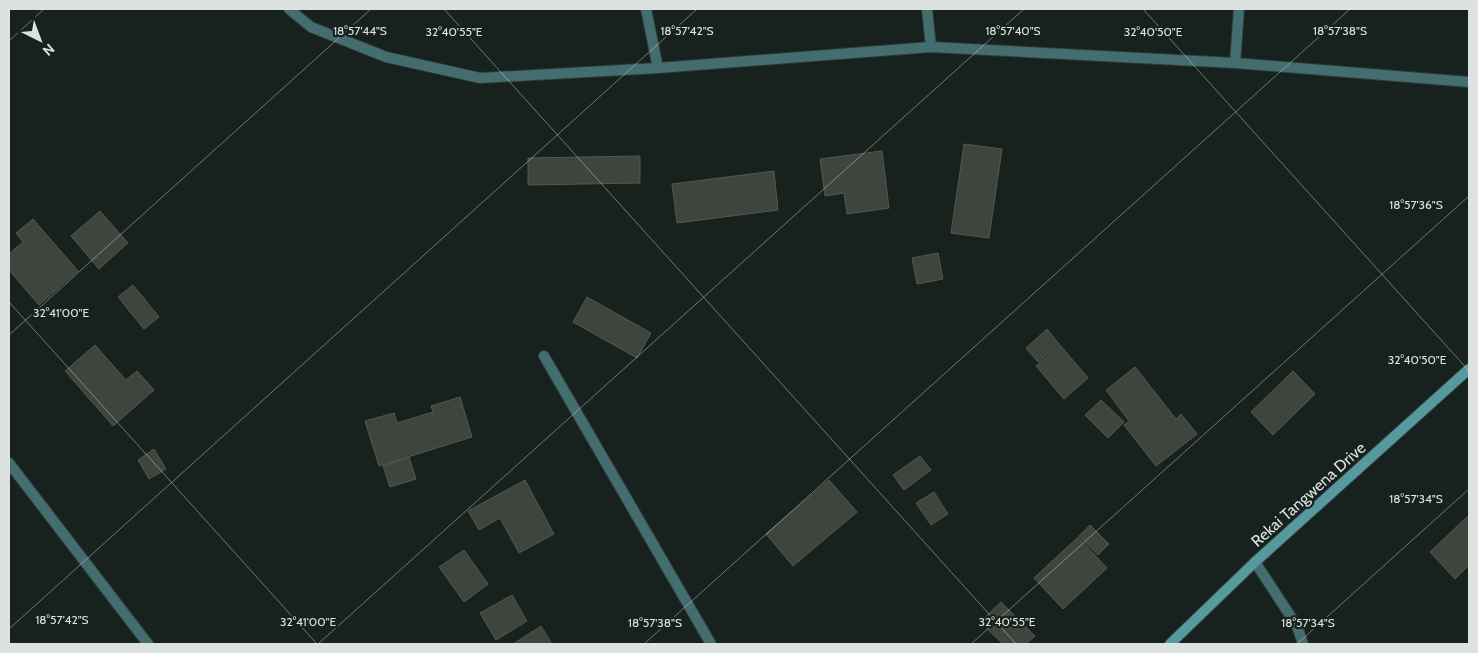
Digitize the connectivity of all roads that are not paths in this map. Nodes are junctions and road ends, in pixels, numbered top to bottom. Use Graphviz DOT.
graph roads {
  1 [pos="289,9"];
  2 [pos="646,9"];
  3 [pos="927,9"];
  4 [pos="1239,9"];
  5 [pos="931,47"];
  6 [pos="1235,63"];
  7 [pos="658,68"];
  8 [pos="1469,82"];
  9 [pos="544,356"];
  10 [pos="1469,368"];
  11 [pos="9,463"];
  12 [pos="1255,562"];
  13 [pos="148,644"];
  14 [pos="711,644"];
  15 [pos="1170,644"];
  16 [pos="1302,644"];
  1 -- 7 [label="street"];
  2 -- 7 [label="street"];
  3 -- 5 [label="street"];
  4 -- 6 [label="street"];
  5 -- 6 [label="street"];
  5 -- 7 [label="street"];
  6 -- 8 [label="street"];
  9 -- 14 [label="street"];
  10 -- 12 [label="main road, Rekai Tangwena Drive"];
  11 -- 13 [label="street"];
  12 -- 15 [label="main road, Rekai Tangwena Drive"];
  12 -- 16 [label="street"];
}
